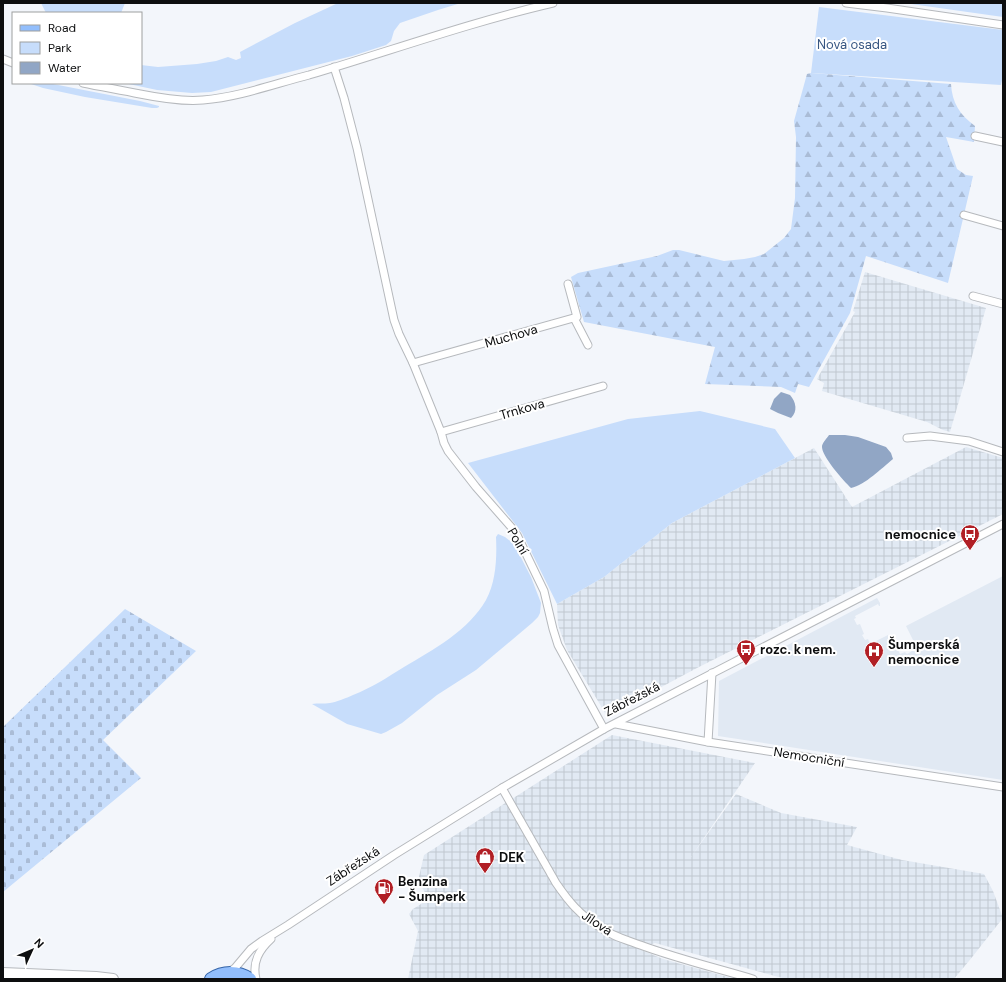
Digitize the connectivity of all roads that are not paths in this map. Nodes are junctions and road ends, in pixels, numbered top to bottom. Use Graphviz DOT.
graph roads {
  1 [pos="554,3"];
  2 [pos="846,3"];
  3 [pos="1003,25"];
  4 [pos="334,67"];
  5 [pos="88,84"];
  6 [pos="975,136"];
  7 [pos="1003,142"];
  8 [pos="964,215"];
  9 [pos="1003,226"];
  10 [pos="568,284"];
  11 [pos="973,296"];
  12 [pos="1003,304"];
  13 [pos="574,318"];
  14 [pos="588,345"];
  15 [pos="413,364"];
  16 [pos="603,386"];
  17 [pos="441,432"];
  18 [pos="907,438"];
  19 [pos="1003,452"];
  20 [pos="1003,524"];
  21 [pos="712,673"];
  22 [pos="616,724"];
  23 [pos="604,729"];
  24 [pos="708,742"];
  25 [pos="1003,787"];
  26 [pos="502,788"];
  27 [pos="288,925"];
  28 [pos="3,973"];
  29 [pos="225,974"];
  30 [pos="3,977"];
  31 [pos="21,979"];
  32 [pos="112,979"];
  33 [pos="211,979"];
  34 [pos="250,979"];
  35 [pos="256,979"];
  36 [pos="754,979"];
  1 -- 4 [label="street"];
  2 -- 3 [label="street"];
  4 -- 5 [label="street"];
  4 -- 15 [label="street, Polní"];
  6 -- 7 [label="street"];
  8 -- 9 [label="street"];
  10 -- 13 [label="street"];
  11 -- 12 [label="street"];
  13 -- 14 [label="street"];
  13 -- 15 [label="street, Muchova"];
  15 -- 17 [label="street, Polní"];
  16 -- 17 [label="street, Trnkova"];
  17 -- 23 [label="street, Polní"];
  18 -- 19 [label="street"];
  20 -- 21 [label="street, Zábřežská"];
  21 -- 22 [label="street, Zábřežská"];
  21 -- 24 [label="street"];
  22 -- 23 [label="street, Zábřežská"];
  22 -- 24 [label="street, Nemocniční"];
  23 -- 26 [label="street, Zábřežská"];
  24 -- 25 [label="street, Nemocniční"];
  26 -- 27 [label="street, Zábřežská"];
  26 -- 36 [label="street, Jílová"];
  27 -- 29 [label="street, Zábřežská"];
  27 -- 35 [label="street, Zábřežská"];
  28 -- 32 [label="main road"];
  29 -- 33 [label="main road, Zábřežská"];
  29 -- 34 [label="main road, Zábřežská"];
  30 -- 31 [label="main road"];
}
